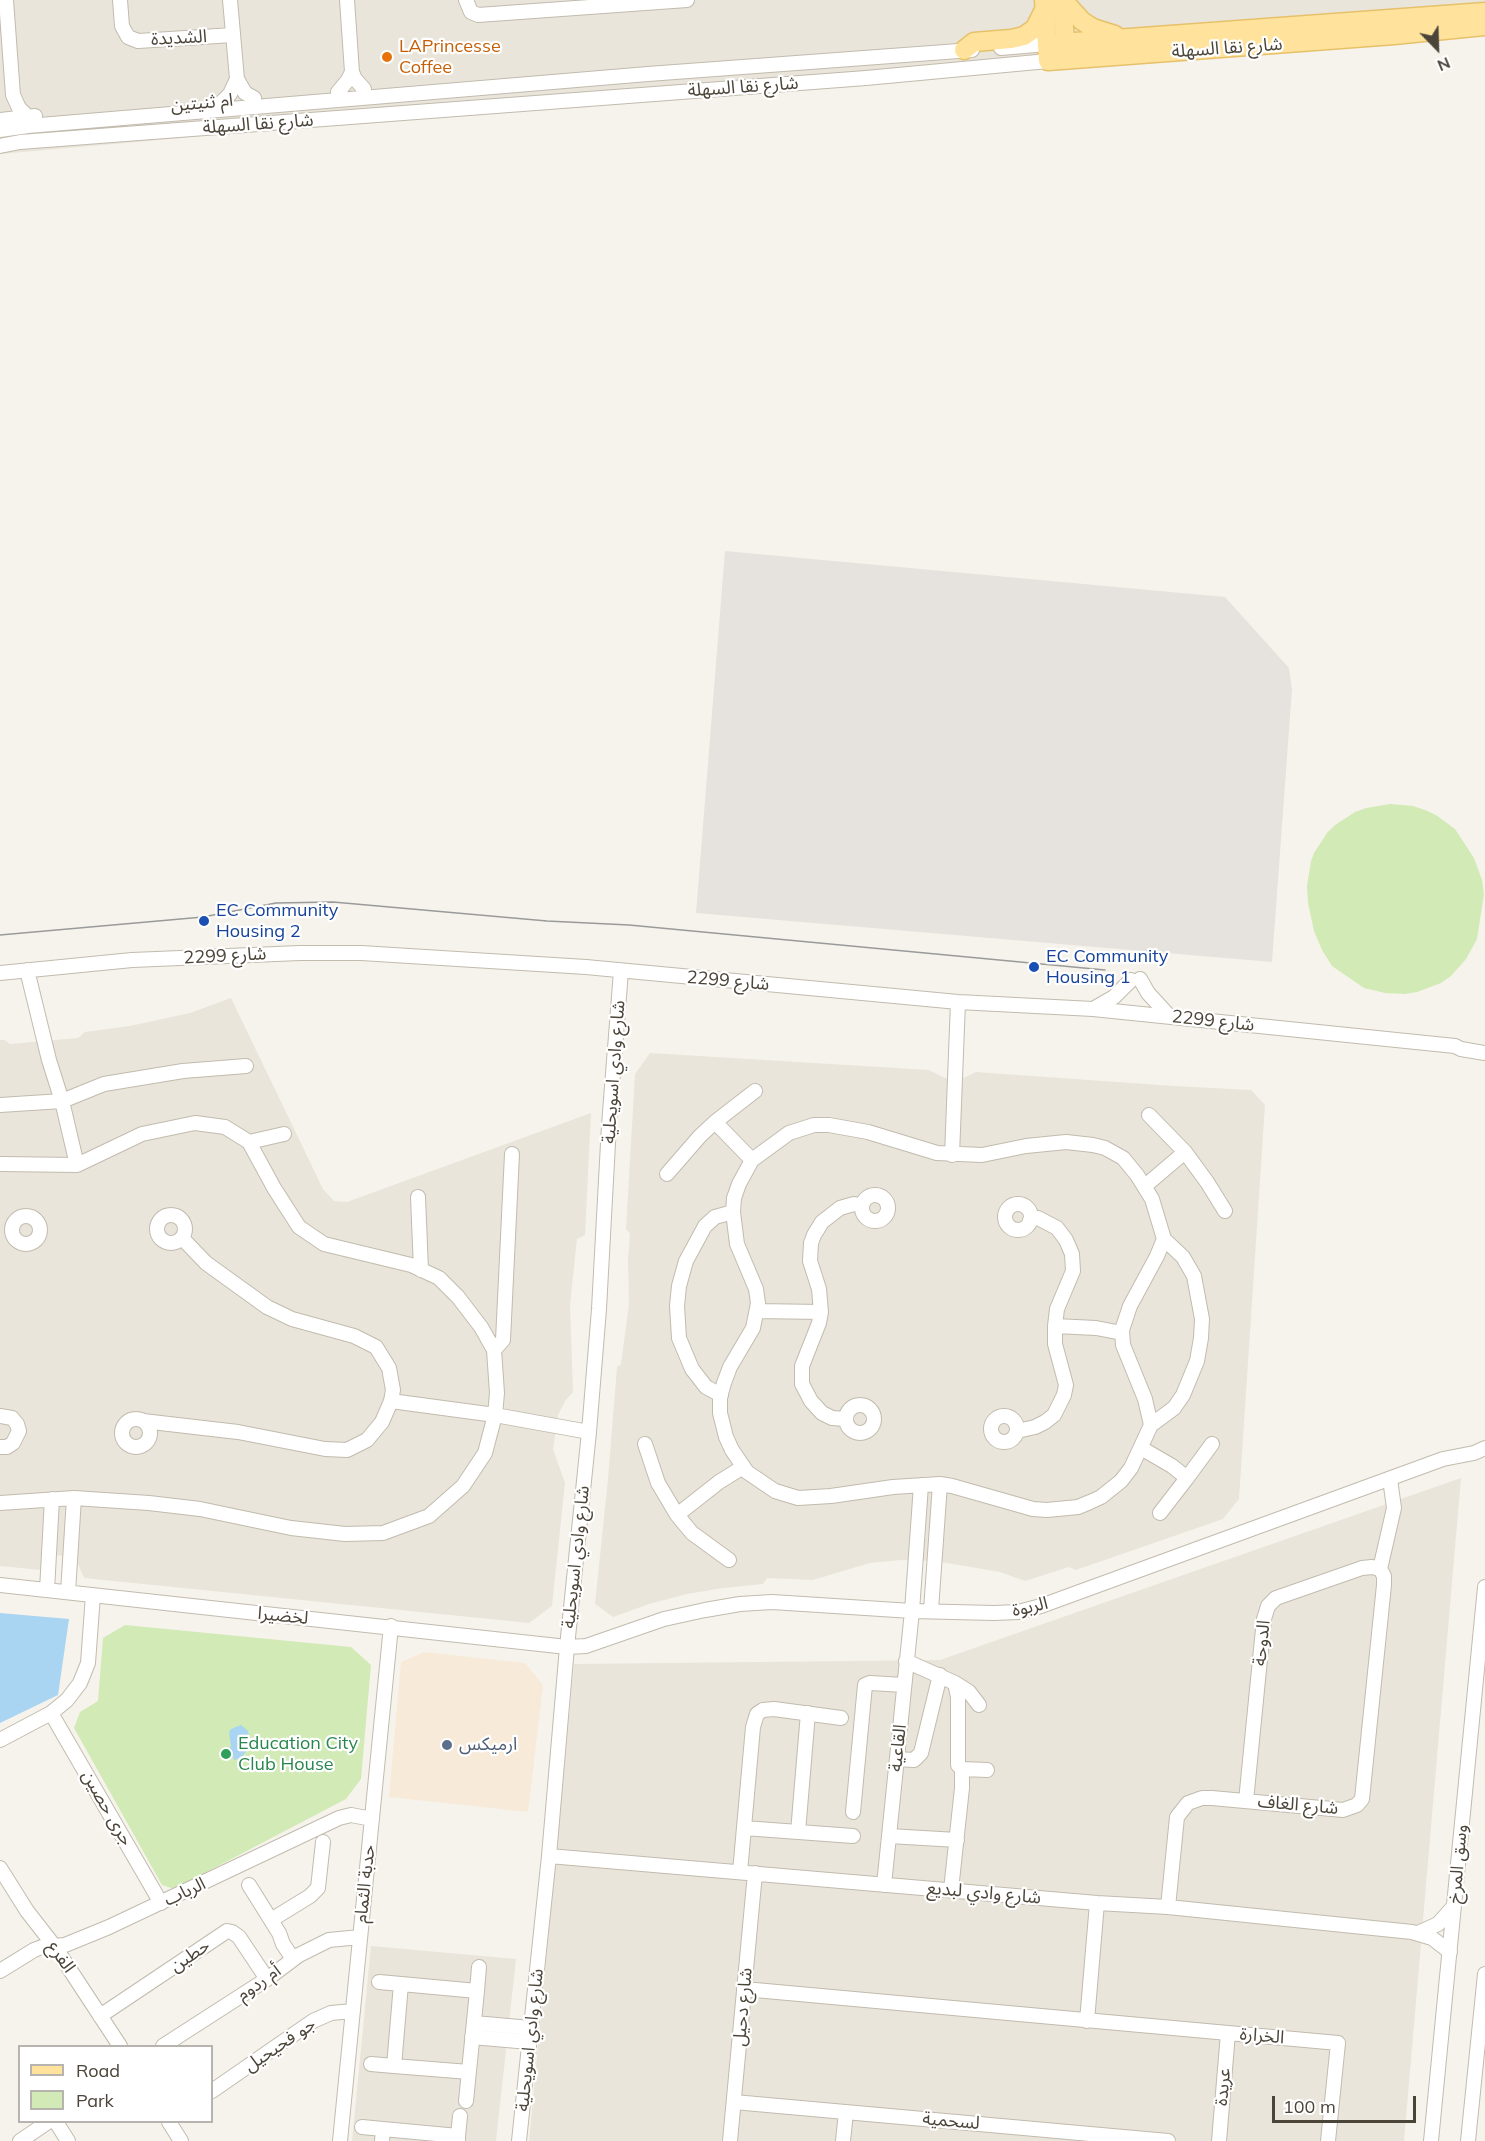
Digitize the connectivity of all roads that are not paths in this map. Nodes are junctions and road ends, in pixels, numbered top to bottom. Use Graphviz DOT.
graph roads {
  1 [pos="6,0"];
  2 [pos="120,0"];
  3 [pos="230,0"];
  4 [pos="347,0"];
  5 [pos="466,0"];
  6 [pos="682,0"];
  7 [pos="687,0"];
  8 [pos="1063,0"];
  9 [pos="561,5"];
  10 [pos="1044,5"];
  11 [pos="1485,12"];
  12 [pos="1485,26"];
  13 [pos="233,35"];
  14 [pos="1131,37"];
  15 [pos="4,49"];
  16 [pos="963,50"];
  17 [pos="1066,51"];
  18 [pos="1047,53"];
  19 [pos="352,72"];
  20 [pos="237,79"];
  21 [pos="364,89"];
  22 [pos="338,92"];
  23 [pos="13,95"];
  24 [pos="404,95"];
  25 [pos="254,98"];
  26 [pos="222,102"];
  27 [pos="28,117"];
  28 [pos="1,123"];
  29 [pos="0,146"];
  30 [pos="27,970"];
  31 [pos="621,971"];
  32 [pos="0,973"];
  33 [pos="958,1002"];
  34 [pos="1093,1009"];
  35 [pos="1170,1017"];
  36 [pos="1485,1045"];
  37 [pos="1455,1046"];
  38 [pos="1485,1053"];
  39 [pos="246,1066"];
  40 [pos="755,1091"];
  41 [pos="62,1101"];
  42 [pos="0,1105"];
  43 [pos="1149,1115"];
  44 [pos="715,1122"];
  45 [pos="284,1134"];
  46 [pos="249,1142"];
  47 [pos="1185,1152"];
  48 [pos="512,1154"];
  49 [pos="952,1155"];
  50 [pos="752,1160"];
  51 [pos="0,1164"];
  52 [pos="77,1165"];
  53 [pos="667,1174"];
  54 [pos="1145,1186"];
  55 [pos="418,1197"];
  56 [pos="862,1206"];
  57 [pos="1225,1210"];
  58 [pos="733,1212"];
  59 [pos="1030,1220"];
  60 [pos="14,1236"];
  61 [pos="182,1238"];
  62 [pos="1164,1239"];
  63 [pos="0,1241"];
  64 [pos="422,1270"];
  65 [pos="757,1311"];
  66 [pos="821,1312"];
  67 [pos="1055,1326"];
  68 [pos="1122,1333"];
  69 [pos="494,1350"];
  70 [pos="721,1395"];
  71 [pos="391,1401"];
  72 [pos="0,1416"];
  73 [pos="495,1416"];
  74 [pos="846,1419"];
  75 [pos="1151,1425"];
  76 [pos="146,1427"];
  77 [pos="1017,1431"];
  78 [pos="589,1432"];
  79 [pos="645,1444"];
  80 [pos="1212,1444"];
  81 [pos="0,1447"];
  82 [pos="1141,1448"];
  83 [pos="1481,1453"];
  84 [pos="743,1467"];
  85 [pos="1186,1478"];
  86 [pos="1390,1479"];
  87 [pos="940,1484"];
  88 [pos="921,1485"];
  89 [pos="74,1498"];
  90 [pos="52,1499"];
  91 [pos="0,1503"];
  92 [pos="1160,1513"];
  93 [pos="677,1515"];
  94 [pos="729,1560"];
  95 [pos="50,1562"];
  96 [pos="69,1563"];
  97 [pos="915,1568"];
  98 [pos="934,1570"];
  99 [pos="1382,1572"];
  100 [pos="0,1585"];
  101 [pos="1485,1587"];
  102 [pos="47,1590"];
  103 [pos="68,1592"];
  104 [pos="93,1595"];
  105 [pos="931,1610"];
  106 [pos="912,1611"];
  107 [pos="391,1626"];
  108 [pos="567,1647"];
  109 [pos="906,1661"];
  110 [pos="940,1675"];
  111 [pos="955,1683"];
  112 [pos="904,1684"];
  113 [pos="979,1705"];
  114 [pos="51,1713"];
  115 [pos="808,1713"];
  116 [pos="841,1718"];
  117 [pos="0,1740"];
  118 [pos="897,1759"];
  119 [pos="962,1769"];
  120 [pos="987,1770"];
  121 [pos="1246,1801"];
  122 [pos="853,1812"];
  123 [pos="372,1819"];
  124 [pos="744,1828"];
  125 [pos="798,1832"];
  126 [pos="853,1836"];
  127 [pos="889,1836"];
  128 [pos="957,1840"];
  129 [pos="323,1842"];
  130 [pos="549,1856"];
  131 [pos="0,1868"];
  132 [pos="740,1872"];
  133 [pos="755,1873"];
  134 [pos="249,1885"];
  135 [pos="884,1885"];
  136 [pos="951,1890"];
  137 [pos="161,1903"];
  138 [pos="1097,1903"];
  139 [pos="1454,1906"];
  140 [pos="1168,1907"];
  141 [pos="271,1920"];
  142 [pos="1418,1933"];
  143 [pos="360,1937"];
  144 [pos="55,1947"];
  145 [pos="1450,1952"];
  146 [pos="296,1957"];
  147 [pos="479,1967"];
  148 [pos="0,1971"];
  149 [pos="1485,1974"];
  150 [pos="267,1979"];
  151 [pos="380,1982"];
  152 [pos="401,1984"];
  153 [pos="744,1989"];
  154 [pos="477,1991"];
  155 [pos="353,2011"];
  156 [pos="100,2016"];
  157 [pos="1087,2021"];
  158 [pos="473,2030"];
  159 [pos="1228,2034"];
  160 [pos="530,2035"];
  161 [pos="119,2045"];
  162 [pos="166,2045"];
  163 [pos="371,2064"];
  164 [pos="394,2066"];
  165 [pos="469,2073"];
  166 [pos="213,2090"];
  167 [pos="466,2101"];
  168 [pos="734,2102"];
  169 [pos="846,2112"];
  170 [pos="460,2116"];
  171 [pos="45,2123"];
  172 [pos="57,2123"];
  173 [pos="170,2123"];
  174 [pos="362,2127"];
  175 [pos="383,2135"];
  176 [pos="458,2139"];
  177 [pos="20,2141"];
  178 [pos="68,2141"];
  179 [pos="181,2141"];
  180 [pos="340,2141"];
  181 [pos="519,2141"];
  182 [pos="730,2141"];
  183 [pos="843,2141"];
  184 [pos="1168,2141"];
  185 [pos="1219,2141"];
  186 [pos="1328,2141"];
  187 [pos="1431,2141"];
  188 [pos="1468,2141"];
  1 -- 15 [label="street"];
  2 -- 13 [label="street, الشديدة"];
  3 -- 13 [label="street"];
  4 -- 19 [label="street"];
  5 -- 9 [label="street"];
  6 -- 7 [label="street"];
  6 -- 9 [label="street"];
  8 -- 14 [label="main road"];
  8 -- 17 [label="main road"];
  10 -- 16 [label="main road"];
  10 -- 18 [label="main road"];
  11 -- 14 [label="main road, شارع نقا السهلة"];
  12 -- 17 [label="main road, شارع نقا السهلة"];
  13 -- 20 [label="street"];
  14 -- 17 [label="main road, شارع نقا السهلة"];
  15 -- 23 [label="street"];
  16 -- 18 [label="street, شارع نقا السهلة"];
  16 -- 24 [label="street, شارع نقا السهلة"];
  17 -- 18 [label="main road, شارع نقا السهلة"];
  18 -- 29 [label="street, شارع نقا السهلة"];
  19 -- 21 [label="street"];
  19 -- 22 [label="street"];
  20 -- 25 [label="street"];
  20 -- 26 [label="street"];
  21 -- 22 [label="street, ام ثنيتين"];
  21 -- 24 [label="street, ام ثنيتين"];
  22 -- 25 [label="street, ام ثنيتين"];
  23 -- 27 [label="street"];
  23 -- 28 [label="street"];
  24 -- 28 [label="street, شارع نقا السهلة"];
  25 -- 26 [label="street, ام ثنيتين"];
  26 -- 27 [label="street, ام ثنيتين"];
  27 -- 28 [label="street, ام ثنيتين"];
  30 -- 31 [label="street, شارع 2299"];
  30 -- 32 [label="street, شارع 2299"];
  30 -- 41 [label="street"];
  31 -- 33 [label="street, شارع 2299"];
  31 -- 78 [label="street, شارع وادي اسويحلية"];
  33 -- 34 [label="street, شارع 2299"];
  33 -- 49 [label="street"];
  34 -- 35 [label="street, شارع 2299"];
  34 -- 35 [label="street"];
  35 -- 37 [label="street, شارع 2299"];
  36 -- 37 [label="street, شارع 2299"];
  37 -- 38 [label="street, شارع 2299"];
  39 -- 41 [label="street"];
  40 -- 44 [label="street"];
  41 -- 42 [label="street"];
  41 -- 52 [label="street"];
  43 -- 47 [label="street"];
  44 -- 50 [label="street"];
  44 -- 53 [label="street"];
  45 -- 46 [label="street"];
  46 -- 52 [label="street"];
  46 -- 64 [label="street"];
  47 -- 54 [label="street"];
  47 -- 57 [label="street"];
  48 -- 69 [label="street"];
  49 -- 50 [label="street"];
  49 -- 54 [label="street"];
  50 -- 58 [label="street"];
  51 -- 52 [label="street"];
  54 -- 62 [label="street"];
  55 -- 64 [label="street"];
  56 -- 66 [label="street"];
  58 -- 65 [label="street"];
  58 -- 70 [label="street"];
  59 -- 67 [label="street"];
  60 -- 63 [label="street"];
  61 -- 71 [label="street"];
  62 -- 68 [label="street"];
  62 -- 75 [label="street"];
  64 -- 69 [label="street"];
  65 -- 66 [label="street"];
  65 -- 70 [label="street"];
  66 -- 74 [label="street"];
  67 -- 68 [label="street"];
  67 -- 77 [label="street"];
  68 -- 75 [label="street"];
  69 -- 73 [label="street"];
  70 -- 84 [label="street"];
  71 -- 73 [label="street"];
  71 -- 76 [label="street"];
  72 -- 81 [label="street"];
  73 -- 78 [label="street"];
  73 -- 89 [label="street"];
  75 -- 82 [label="street"];
  78 -- 108 [label="street, شارع وادي اسويحلية"];
  79 -- 93 [label="street"];
  80 -- 85 [label="street"];
  82 -- 85 [label="street"];
  82 -- 87 [label="street"];
  83 -- 86 [label="street, الربوة"];
  84 -- 88 [label="street"];
  84 -- 93 [label="street"];
  85 -- 92 [label="street"];
  86 -- 99 [label="street"];
  86 -- 105 [label="street, الربوة"];
  87 -- 88 [label="street"];
  87 -- 98 [label="street"];
  88 -- 97 [label="street, القاعية"];
  89 -- 90 [label="street"];
  89 -- 96 [label="street"];
  90 -- 91 [label="street"];
  90 -- 95 [label="street"];
  93 -- 94 [label="street"];
  95 -- 96 [label="street"];
  95 -- 102 [label="street"];
  96 -- 103 [label="street"];
  97 -- 98 [label="street"];
  97 -- 106 [label="street, القاعية"];
  98 -- 105 [label="street"];
  99 -- 121 [label="street, الدوحة"];
  99 -- 121 [label="street, شارع الغاف"];
  100 -- 102 [label="street, لخضيرا"];
  101 -- 139 [label="street, وسق المرخ"];
  102 -- 103 [label="street, لخضيرا"];
  103 -- 104 [label="street, لخضيرا"];
  104 -- 107 [label="street, لخضيرا"];
  104 -- 114 [label="street"];
  105 -- 106 [label="street, الربوة"];
  106 -- 108 [label="street, الربوة"];
  106 -- 109 [label="street, القاعية"];
  107 -- 108 [label="street, لخضيرا"];
  107 -- 123 [label="street, حدبة الثمام"];
  108 -- 130 [label="street, شارع وادي اسويحلية"];
  109 -- 110 [label="street"];
  109 -- 112 [label="street, القاعية"];
  110 -- 111 [label="street"];
  110 -- 118 [label="street"];
  111 -- 113 [label="street"];
  111 -- 119 [label="street"];
  112 -- 118 [label="street, القاعية"];
  112 -- 122 [label="street"];
  114 -- 117 [label="street"];
  114 -- 137 [label="street, جرى حصين"];
  115 -- 116 [label="street"];
  115 -- 124 [label="street"];
  115 -- 125 [label="street"];
  118 -- 127 [label="street, القاعية"];
  119 -- 120 [label="street"];
  119 -- 128 [label="street"];
  121 -- 140 [label="street, شارع الغاف"];
  123 -- 137 [label="street, الرباب"];
  123 -- 143 [label="street, حدبة الثمام"];
  124 -- 125 [label="street"];
  124 -- 132 [label="street"];
  125 -- 126 [label="street"];
  127 -- 128 [label="street"];
  127 -- 135 [label="street, القاعية"];
  128 -- 136 [label="street"];
  129 -- 141 [label="street"];
  130 -- 132 [label="street, شارع وادي لبديع"];
  130 -- 160 [label="street, شارع وادي اسويحلية"];
  131 -- 144 [label="street, الفرع"];
  132 -- 133 [label="street, شارع وادي لبديع"];
  133 -- 135 [label="street, شارع وادي لبديع"];
  133 -- 153 [label="street, شارع دحيل"];
  134 -- 141 [label="street"];
  135 -- 136 [label="street, شارع وادي لبديع"];
  136 -- 138 [label="street, شارع وادي لبديع"];
  137 -- 144 [label="street, الرباب"];
  138 -- 140 [label="street, شارع وادي لبديع"];
  138 -- 157 [label="street"];
  139 -- 142 [label="street"];
  139 -- 145 [label="street, وسق المرخ"];
  140 -- 142 [label="street, شارع وادي لبديع"];
  141 -- 146 [label="street"];
  142 -- 145 [label="street, شارع وادي لبديع"];
  143 -- 146 [label="street, أم ردوم"];
  143 -- 155 [label="street, حدبة الثمام"];
  144 -- 148 [label="street, الرباب"];
  144 -- 156 [label="street, الفرع"];
  145 -- 187 [label="street, وسق المرخ"];
  146 -- 150 [label="street, أم ردوم"];
  147 -- 154 [label="street"];
  149 -- 188 [label="street"];
  150 -- 156 [label="street, حطين"];
  150 -- 162 [label="street, أم ردوم"];
  151 -- 152 [label="street"];
  152 -- 154 [label="street"];
  152 -- 164 [label="street"];
  153 -- 157 [label="street, الخرارة"];
  153 -- 168 [label="street, شارع دحيل"];
  154 -- 158 [label="street"];
  155 -- 166 [label="street, جو فحيحيل"];
  155 -- 180 [label="street, حدبة الثمام"];
  156 -- 161 [label="street, الفرع"];
  157 -- 159 [label="street, الخرارة"];
  158 -- 160 [label="street"];
  158 -- 165 [label="street"];
  159 -- 185 [label="street, عريدة"];
  159 -- 186 [label="street, الخرارة"];
  160 -- 181 [label="street, شارع وادي اسويحلية"];
  163 -- 164 [label="street"];
  164 -- 165 [label="street"];
  165 -- 167 [label="street"];
  168 -- 169 [label="street, لسحمية"];
  168 -- 182 [label="street, شارع دحيل"];
  169 -- 183 [label="street"];
  169 -- 184 [label="street, لسحمية"];
  170 -- 176 [label="street"];
  171 -- 177 [label="street"];
  172 -- 178 [label="street"];
  173 -- 179 [label="street"];
  174 -- 175 [label="street"];
  175 -- 176 [label="street"];
}
